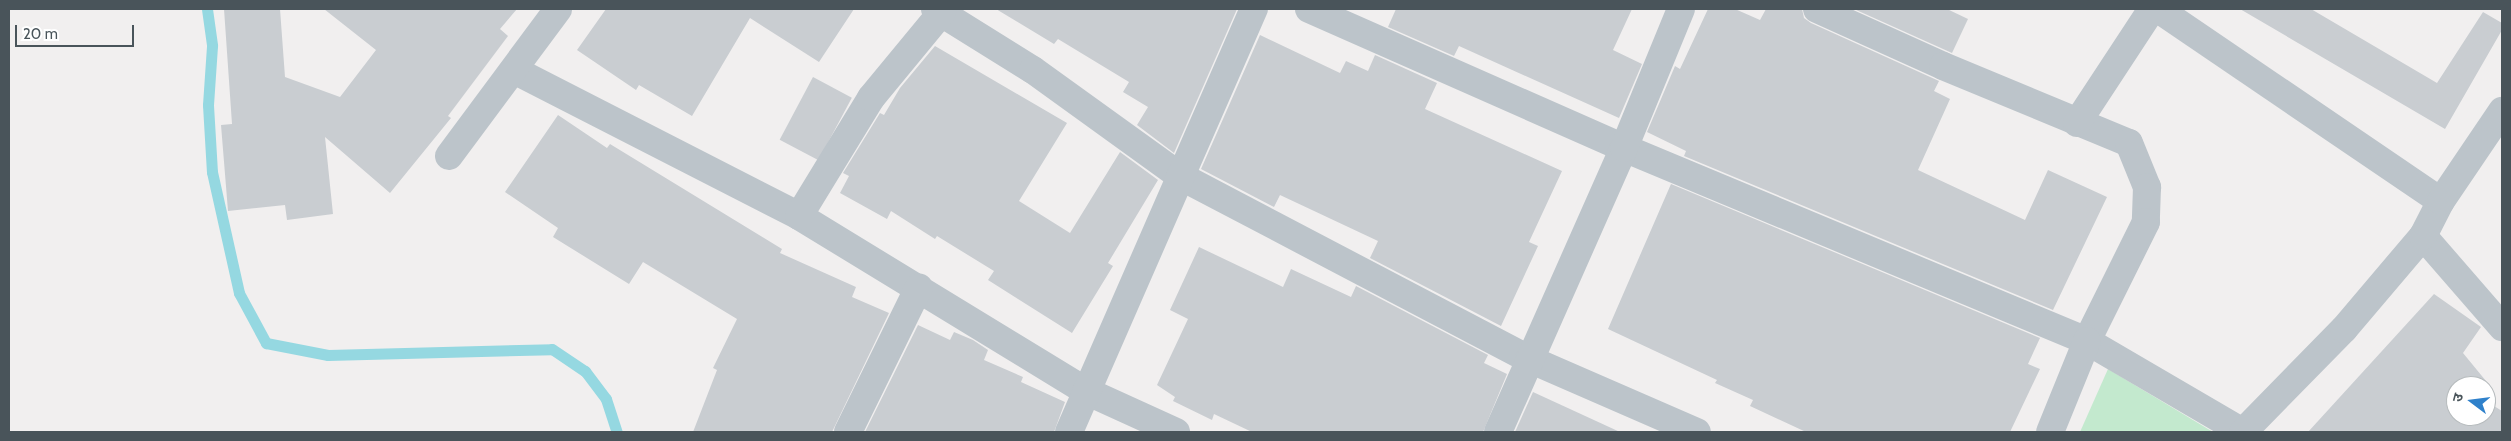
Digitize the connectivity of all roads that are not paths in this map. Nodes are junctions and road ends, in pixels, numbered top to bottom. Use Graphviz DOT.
graph roads {
  1 [pos="558,9"];
  2 [pos="1254,9"];
  3 [pos="1309,9"];
  4 [pos="1681,9"];
  5 [pos="1817,9"];
  6 [pos="2152,9"];
  7 [pos="2158,9"];
  8 [pos="938,10"];
  9 [pos="514,70"];
  10 [pos="2502,111"];
  11 [pos="2077,123"];
  12 [pos="1624,148"];
  13 [pos="449,156"];
  14 [pos="1180,176"];
  15 [pos="2442,201"];
  16 [pos="799,216"];
  17 [pos="2424,236"];
  18 [pos="920,287"];
  19 [pos="2502,327"];
  20 [pos="2087,341"];
  21 [pos="1529,359"];
  22 [pos="1086,391"];
  23 [pos="848,432"];
  24 [pos="1069,432"];
  25 [pos="1176,432"];
  26 [pos="1498,432"];
  27 [pos="1697,432"];
  28 [pos="2050,432"];
  29 [pos="2243,432"];
  1 -- 9 [label="street"];
  2 -- 14 [label="street"];
  3 -- 12 [label="street"];
  4 -- 12 [label="street"];
  5 -- 11 [label="street"];
  6 -- 11 [label="street"];
  7 -- 15 [label="street"];
  8 -- 14 [label="street"];
  8 -- 16 [label="street"];
  9 -- 13 [label="street"];
  9 -- 16 [label="street"];
  10 -- 15 [label="street"];
  11 -- 20 [label="street"];
  12 -- 20 [label="street"];
  12 -- 21 [label="street"];
  14 -- 21 [label="street"];
  14 -- 22 [label="street"];
  15 -- 17 [label="street"];
  16 -- 18 [label="street"];
  17 -- 19 [label="street"];
  17 -- 29 [label="street"];
  18 -- 22 [label="street"];
  18 -- 23 [label="street"];
  20 -- 28 [label="street"];
  20 -- 29 [label="street"];
  21 -- 26 [label="street"];
  21 -- 27 [label="street"];
  22 -- 24 [label="street"];
  22 -- 25 [label="street"];
}
